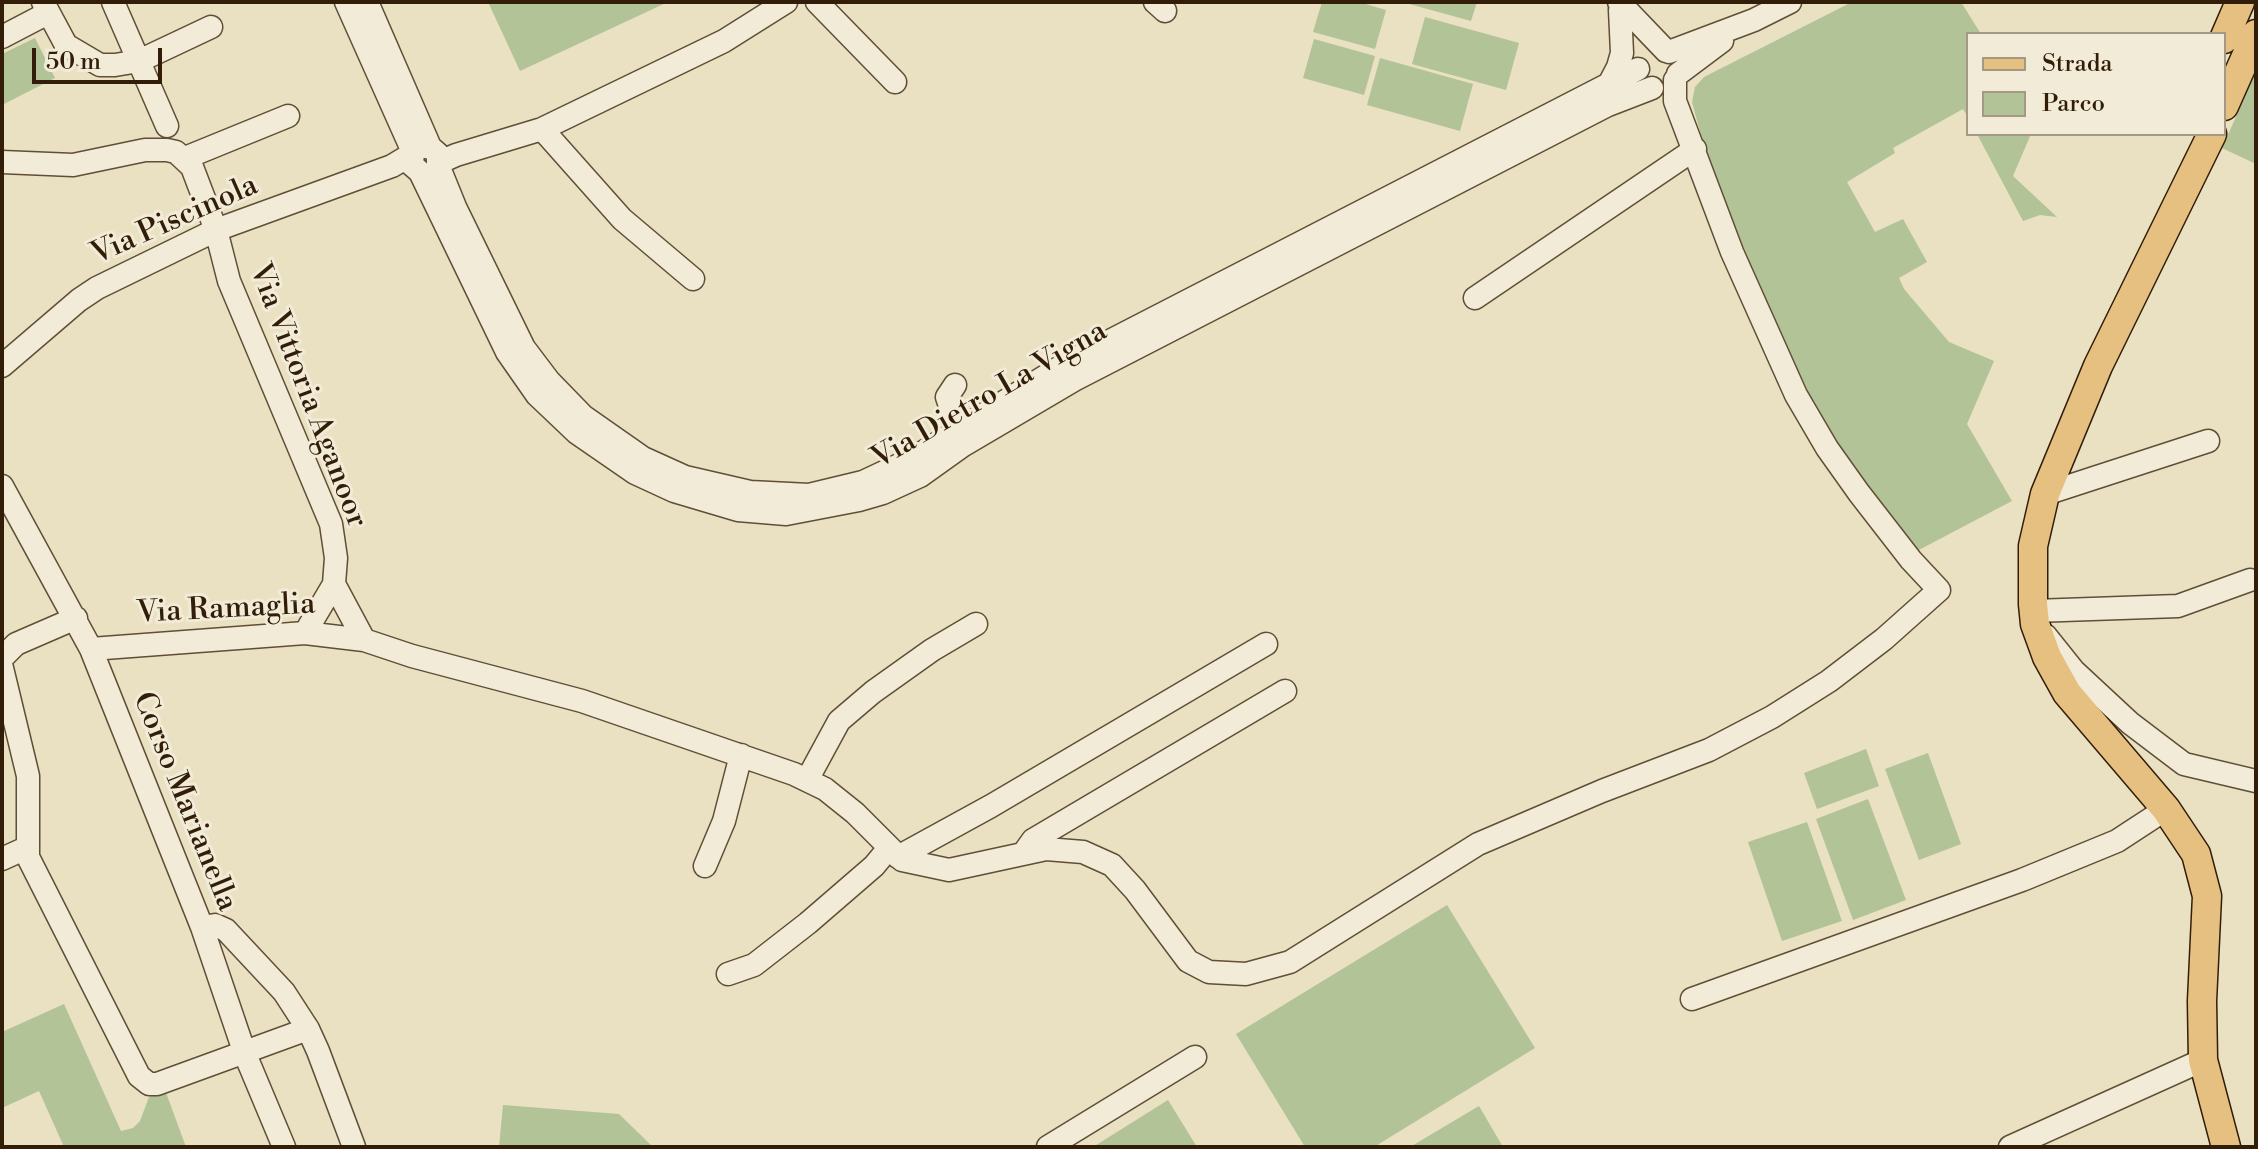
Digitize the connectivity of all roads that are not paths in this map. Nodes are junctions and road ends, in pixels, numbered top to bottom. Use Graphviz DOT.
graph roads {
  1 [pos="113,2"];
  2 [pos="346,2"];
  3 [pos="367,2"];
  4 [pos="786,2"];
  5 [pos="817,2"];
  6 [pos="1790,2"];
  7 [pos="2225,2"];
  8 [pos="2240,2"];
  9 [pos="1619,5"];
  10 [pos="46,7"];
  11 [pos="1754,20"];
  12 [pos="211,27"];
  13 [pos="2218,32"];
  14 [pos="2226,34"];
  15 [pos="2256,34"];
  16 [pos="2,37"];
  17 [pos="1667,52"];
  18 [pos="139,61"];
  19 [pos="1639,66"];
  20 [pos="895,82"];
  21 [pos="1608,86"];
  22 [pos="1668,86"];
  23 [pos="2226,102"];
  24 [pos="288,116"];
  25 [pos="167,126"];
  26 [pos="542,129"];
  27 [pos="2189,136"];
  28 [pos="2211,136"];
  29 [pos="1695,149"];
  30 [pos="185,158"];
  31 [pos="428,159"];
  32 [pos="2,162"];
  33 [pos="2183,188"];
  34 [pos="216,230"];
  35 [pos="693,279"];
  36 [pos="1475,298"];
  37 [pos="2,366"];
  38 [pos="955,385"];
  39 [pos="958,430"];
  40 [pos="2208,441"];
  41 [pos="3,488"];
  42 [pos="2045,494"];
  43 [pos="2250,580"];
  44 [pos="334,584"];
  45 [pos="76,618"];
  46 [pos="2035,618"];
  47 [pos="976,624"];
  48 [pos="305,633"];
  49 [pos="364,640"];
  50 [pos="1266,644"];
  51 [pos="91,649"];
  52 [pos="2,658"];
  53 [pos="2,668"];
  54 [pos="1285,691"];
  55 [pos="741,755"];
  56 [pos="807,780"];
  57 [pos="2256,781"];
  58 [pos="2166,809"];
  59 [pos="26,848"];
  60 [pos="894,853"];
  61 [pos="1022,854"];
  62 [pos="2,859"];
  63 [pos="705,866"];
  64 [pos="202,927"];
  65 [pos="728,974"];
  66 [pos="1692,999"];
  67 [pos="308,1029"];
  68 [pos="245,1054"];
  69 [pos="1195,1057"];
  70 [pos="2203,1060"];
  71 [pos="284,1147"];
  72 [pos="354,1147"];
  73 [pos="1048,1147"];
  74 [pos="2010,1147"];
  75 [pos="2226,1147"];
  1 -- 18 [label="street"];
  2 -- 31 [label="street, Via Dietro La Vigna"];
  3 -- 31 [label="street, Via Dietro La Vigna"];
  4 -- 26 [label="street"];
  5 -- 20 [label="street"];
  6 -- 11 [label="street"];
  7 -- 13 [label="street"];
  8 -- 14 [label="main road"];
  9 -- 17 [label="street"];
  9 -- 19 [label="street"];
  9 -- 21 [label="street"];
  10 -- 16 [label="street"];
  10 -- 18 [label="street"];
  11 -- 17 [label="street"];
  11 -- 22 [label="street, Via Dietro La Vigna"];
  12 -- 18 [label="street"];
  15 -- 23 [label="main road"];
  17 -- 19 [label="street"];
  17 -- 22 [label="street"];
  18 -- 25 [label="street"];
  19 -- 21 [label="street, Via Dietro La Vigna"];
  19 -- 22 [label="street"];
  21 -- 39 [label="street, Via Dietro La Vigna"];
  22 -- 29 [label="street"];
  22 -- 31 [label="street, Via Dietro La Vigna"];
  24 -- 30 [label="street"];
  26 -- 31 [label="street"];
  26 -- 35 [label="street"];
  27 -- 33 [label="main road"];
  28 -- 33 [label="main road"];
  29 -- 36 [label="street"];
  29 -- 61 [label="street"];
  30 -- 32 [label="street"];
  30 -- 34 [label="street, Via Vittoria Aganoor"];
  31 -- 34 [label="street, Via Piscinola"];
  31 -- 39 [label="street, Via Dietro La Vigna"];
  33 -- 42 [label="main road"];
  34 -- 37 [label="street, Via Piscinola"];
  34 -- 44 [label="street, Via Vittoria Aganoor"];
  38 -- 39 [label="street"];
  40 -- 42 [label="street"];
  41 -- 45 [label="street, Corso Marianella"];
  42 -- 46 [label="main road"];
  43 -- 46 [label="street"];
  44 -- 48 [label="street"];
  44 -- 49 [label="street, Via Vittoria Aganoor"];
  45 -- 51 [label="street, Corso Marianella"];
  45 -- 52 [label="street"];
  46 -- 57 [label="street"];
  46 -- 58 [label="main road"];
  47 -- 56 [label="street"];
  48 -- 49 [label="street, Via Ramaglia"];
  48 -- 51 [label="street, Via Ramaglia"];
  49 -- 55 [label="street, Via Ramaglia"];
  50 -- 60 [label="street"];
  51 -- 64 [label="street, Corso Marianella"];
  53 -- 59 [label="street"];
  54 -- 61 [label="street"];
  55 -- 56 [label="street, Via Ramaglia"];
  55 -- 63 [label="street"];
  56 -- 60 [label="street, Via Ramaglia"];
  58 -- 66 [label="street"];
  58 -- 70 [label="main road"];
  59 -- 62 [label="street"];
  59 -- 68 [label="street"];
  60 -- 61 [label="street"];
  60 -- 65 [label="street"];
  64 -- 67 [label="street"];
  64 -- 68 [label="street, Corso Marianella"];
  67 -- 68 [label="street"];
  67 -- 72 [label="street"];
  68 -- 71 [label="street, Corso Marianella"];
  69 -- 73 [label="street"];
  70 -- 74 [label="street"];
  70 -- 75 [label="main road"];
}
